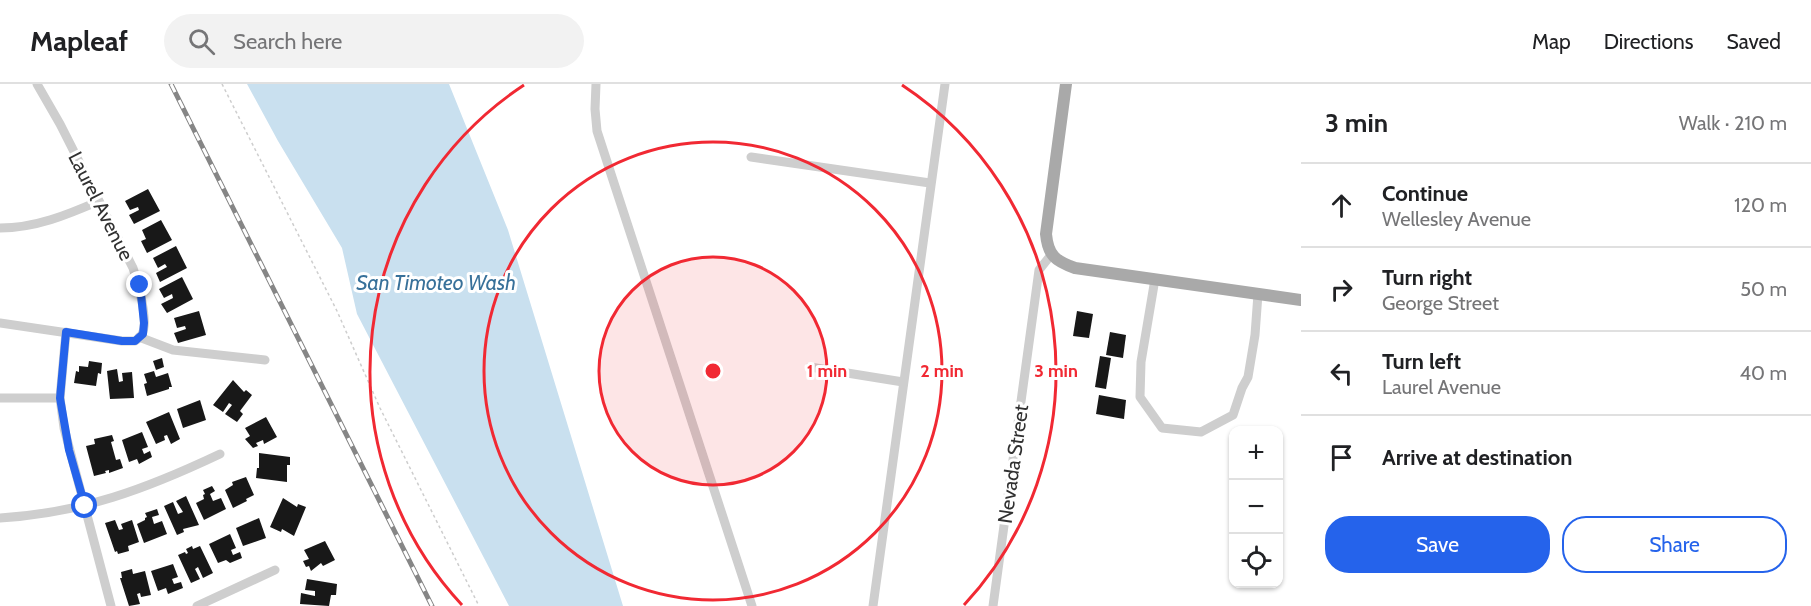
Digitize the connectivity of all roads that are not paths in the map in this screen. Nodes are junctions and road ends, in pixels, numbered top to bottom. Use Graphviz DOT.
graph roads {
  1 [pos="37,84"];
  2 [pos="596,84"];
  3 [pos="945,84"];
  4 [pos="1066,84"];
  5 [pos="751,157"];
  6 [pos="930,183"];
  7 [pos="99,201"];
  8 [pos="0,228"];
  9 [pos="1051,255"];
  10 [pos="1155,279"];
  11 [pos="1258,294"];
  12 [pos="1301,300"];
  13 [pos="0,323"];
  14 [pos="66,332"];
  15 [pos="141,336"];
  16 [pos="265,360"];
  17 [pos="810,367"];
  18 [pos="903,382"];
  19 [pos="0,398"];
  20 [pos="60,398"];
  21 [pos="220,454"];
  22 [pos="85,506"];
  23 [pos="0,518"];
  24 [pos="275,570"];
  25 [pos="111,606"];
  26 [pos="197,606"];
  27 [pos="752,606"];
  28 [pos="873,606"];
  29 [pos="993,606"];
  1 -- 7 [label="street, Laurel Avenue"];
  2 -- 27 [label="street"];
  3 -- 6 [label="street"];
  4 -- 9 [label="main road"];
  5 -- 6 [label="street"];
  6 -- 18 [label="street"];
  7 -- 8 [label="street"];
  7 -- 15 [label="street, Laurel Avenue"];
  9 -- 10 [label="main road"];
  9 -- 29 [label="street, Nevada Street"];
  10 -- 11 [label="main road"];
  10 -- 11 [label="street"];
  11 -- 12 [label="main road"];
  13 -- 14 [label="street"];
  14 -- 15 [label="street"];
  14 -- 20 [label="street"];
  15 -- 16 [label="street"];
  17 -- 18 [label="street"];
  18 -- 28 [label="street"];
  19 -- 20 [label="street"];
  20 -- 22 [label="street"];
  21 -- 22 [label="street"];
  22 -- 23 [label="street"];
  22 -- 25 [label="street"];
  24 -- 26 [label="street"];
}
